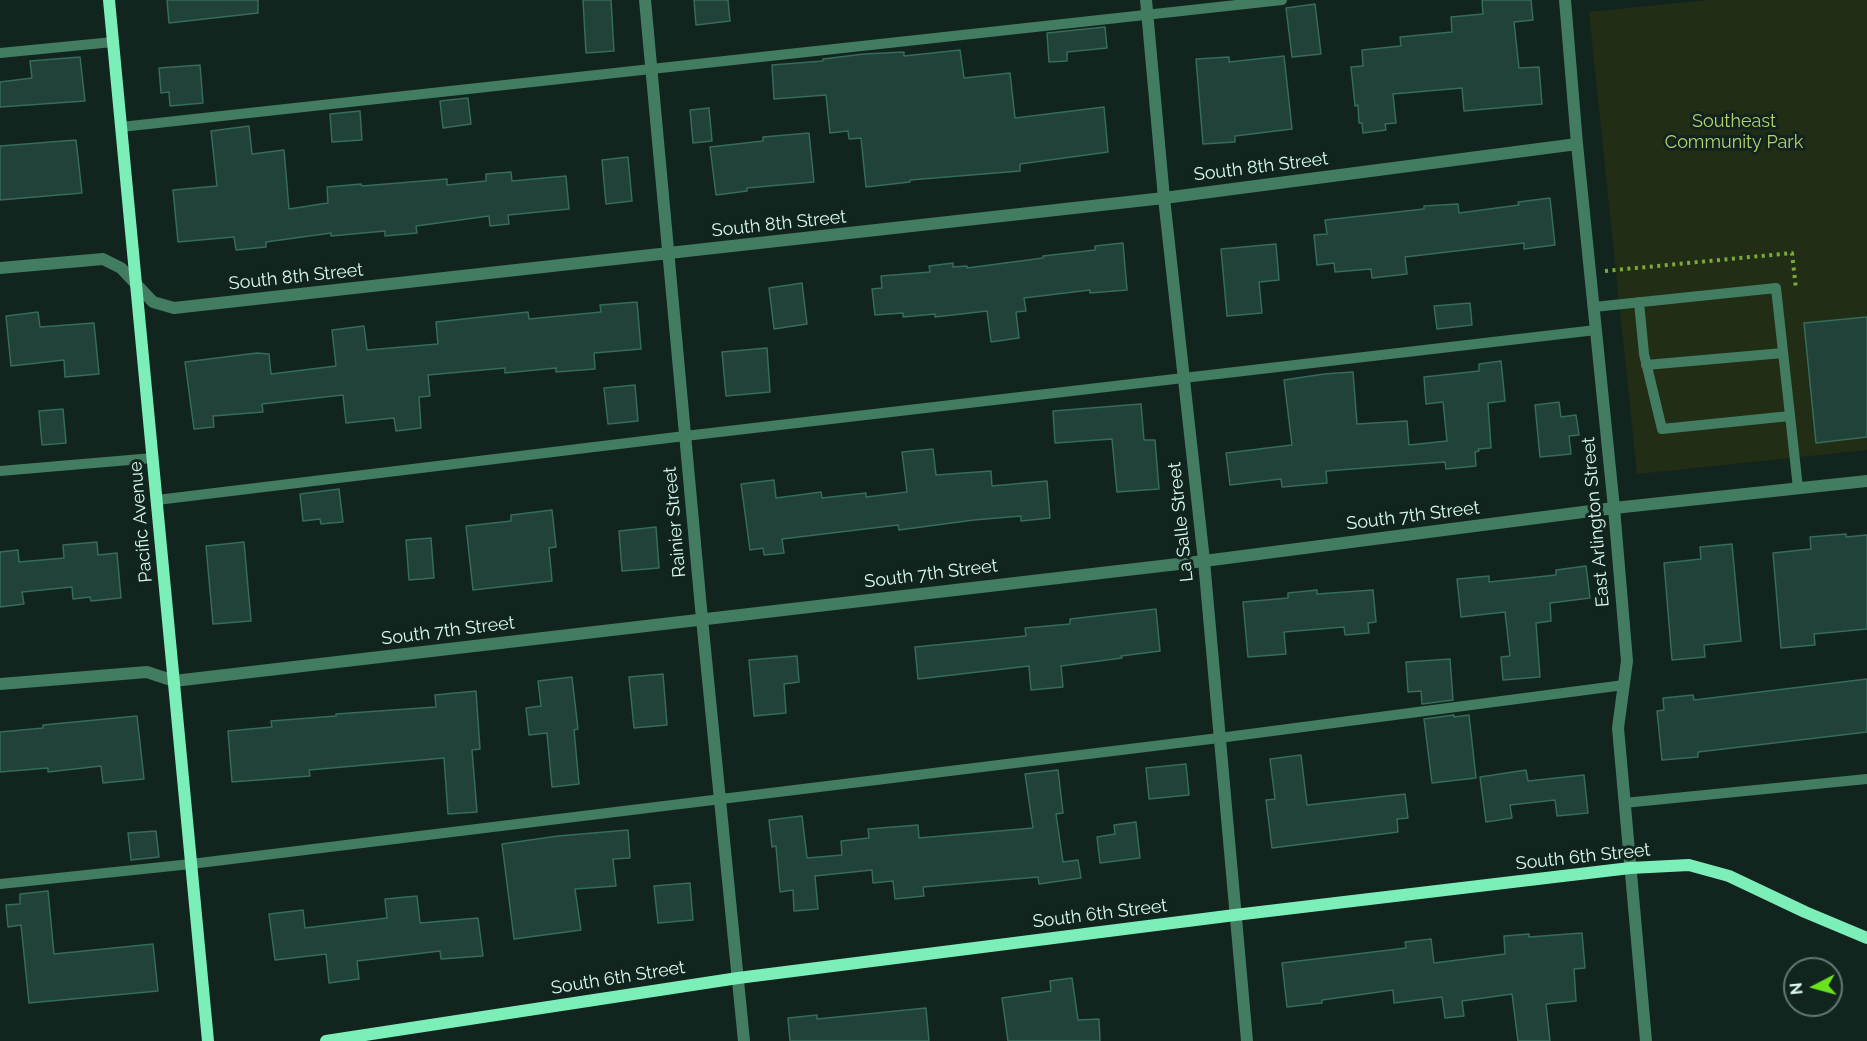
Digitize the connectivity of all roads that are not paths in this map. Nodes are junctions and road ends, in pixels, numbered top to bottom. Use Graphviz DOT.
graph roads {
  1 [pos="109,0"];
  2 [pos="645,0"];
  3 [pos="1146,0"];
  4 [pos="1282,0"];
  5 [pos="1565,0"];
  6 [pos="1148,13"];
  7 [pos="113,42"];
  8 [pos="0,53"];
  9 [pos="651,68"];
  10 [pos="121,127"];
  11 [pos="1577,144"];
  12 [pos="1164,198"];
  13 [pos="668,254"];
  14 [pos="0,267"];
  15 [pos="136,286"];
  16 [pos="1639,302"];
  17 [pos="1593,307"];
  18 [pos="1596,330"];
  19 [pos="1783,353"];
  20 [pos="1646,364"];
  21 [pos="1184,378"];
  22 [pos="1790,416"];
  23 [pos="685,436"];
  24 [pos="153,458"];
  25 [pos="0,471"];
  26 [pos="1867,481"];
  27 [pos="1798,488"];
  28 [pos="157,500"];
  29 [pos="1614,508"];
  30 [pos="1204,561"];
  31 [pos="702,619"];
  32 [pos="174,681"];
  33 [pos="0,684"];
  34 [pos="1624,685"];
  35 [pos="1219,738"];
  36 [pos="1867,779"];
  37 [pos="720,798"];
  38 [pos="1624,803"];
  39 [pos="191,864"];
  40 [pos="1630,868"];
  41 [pos="0,884"];
  42 [pos="1235,915"];
  43 [pos="1867,938"];
  44 [pos="738,978"];
  45 [pos="208,1041"];
  46 [pos="326,1041"];
  47 [pos="744,1041"];
  48 [pos="1247,1041"];
  49 [pos="1646,1041"];
  1 -- 7 [label="street, Pacific Avenue"];
  2 -- 9 [label="street, Rainier Street"];
  3 -- 6 [label="street, La Salle Street"];
  4 -- 6 [label="lane"];
  5 -- 11 [label="street, East Arlington Street"];
  6 -- 9 [label="lane"];
  6 -- 12 [label="street, La Salle Street"];
  7 -- 8 [label="lane"];
  7 -- 10 [label="street, Pacific Avenue"];
  9 -- 10 [label="lane"];
  9 -- 13 [label="street, Rainier Street"];
  10 -- 15 [label="street, Pacific Avenue"];
  11 -- 12 [label="street, South 8th Street"];
  11 -- 17 [label="street, East Arlington Street"];
  12 -- 13 [label="street, South 8th Street"];
  12 -- 21 [label="street, La Salle Street"];
  13 -- 15 [label="street, South 8th Street"];
  13 -- 23 [label="street, Rainier Street"];
  14 -- 15 [label="street, South 8th Street"];
  15 -- 24 [label="street, Pacific Avenue"];
  16 -- 17 [label="lane"];
  16 -- 19 [label="lane"];
  16 -- 20 [label="lane"];
  17 -- 18 [label="street, East Arlington Street"];
  18 -- 21 [label="lane"];
  18 -- 29 [label="street, East Arlington Street"];
  19 -- 20 [label="lane"];
  19 -- 22 [label="lane"];
  20 -- 22 [label="lane"];
  21 -- 23 [label="lane"];
  21 -- 30 [label="street, La Salle Street"];
  22 -- 27 [label="lane"];
  23 -- 28 [label="lane"];
  23 -- 31 [label="street, Rainier Street"];
  24 -- 25 [label="lane"];
  24 -- 28 [label="street, Pacific Avenue"];
  26 -- 27 [label="street, South 7th Street"];
  27 -- 29 [label="street, South 7th Street"];
  28 -- 32 [label="street, Pacific Avenue"];
  29 -- 30 [label="street, South 7th Street"];
  29 -- 34 [label="street, East Arlington Street"];
  30 -- 31 [label="street, South 7th Street"];
  30 -- 35 [label="street, La Salle Street"];
  31 -- 32 [label="street, South 7th Street"];
  31 -- 37 [label="street, Rainier Street"];
  32 -- 33 [label="street, South 7th Street"];
  32 -- 39 [label="street, Pacific Avenue"];
  34 -- 35 [label="lane"];
  34 -- 38 [label="street, East Arlington Street"];
  35 -- 37 [label="lane"];
  35 -- 42 [label="street, La Salle Street"];
  36 -- 38 [label="lane"];
  37 -- 39 [label="lane"];
  37 -- 44 [label="street, Rainier Street"];
  38 -- 40 [label="street, East Arlington Street"];
  39 -- 41 [label="lane"];
  39 -- 45 [label="street, Pacific Avenue"];
  40 -- 42 [label="street, South 6th Street"];
  40 -- 43 [label="street, South 6th Street"];
  40 -- 49 [label="street, East Arlington Street"];
  42 -- 44 [label="street, South 6th Street"];
  42 -- 48 [label="street, La Salle Street"];
  44 -- 46 [label="street, South 6th Street"];
  44 -- 47 [label="street, Rainier Street"];
}
